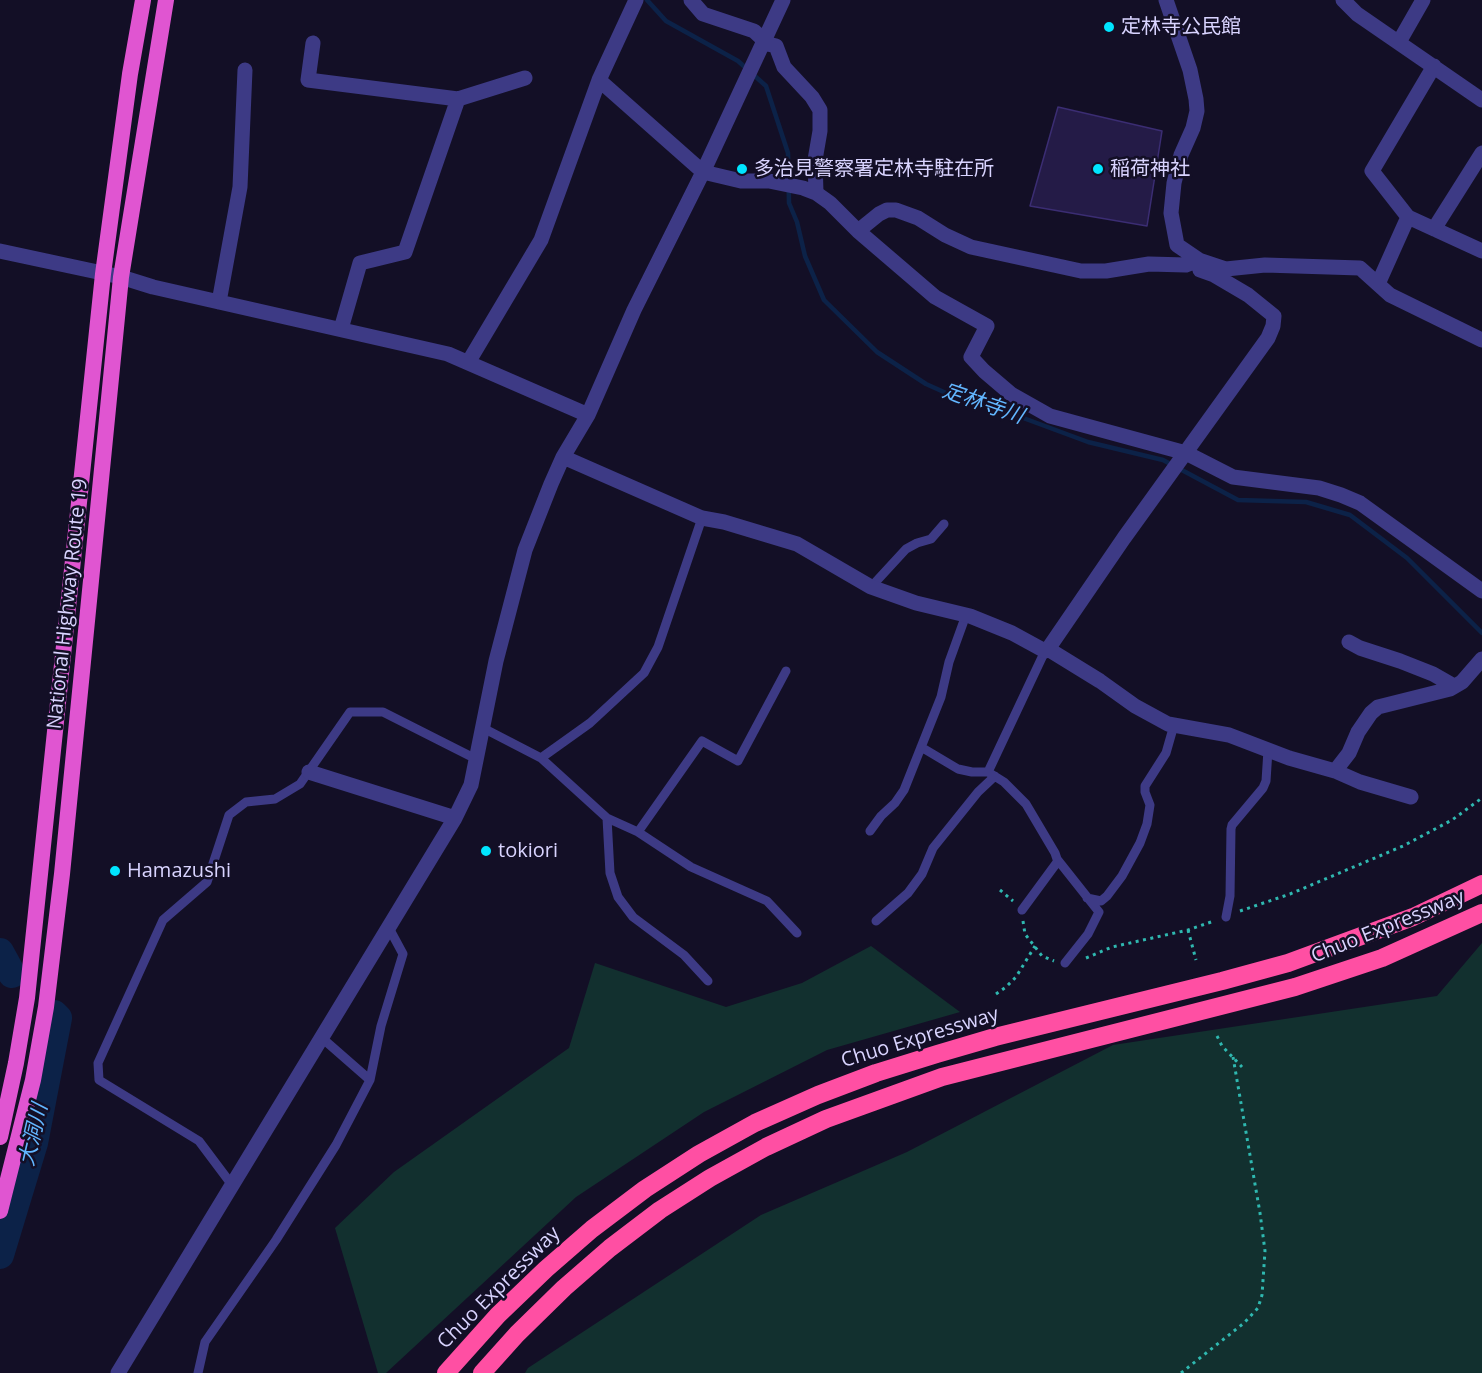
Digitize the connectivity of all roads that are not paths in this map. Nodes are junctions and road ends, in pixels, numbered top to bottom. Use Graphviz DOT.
graph roads {
  1 [pos="142,0"];
  2 [pos="166,0"];
  3 [pos="691,0"];
  4 [pos="783,0"];
  5 [pos="1166,0"];
  6 [pos="1342,0"];
  7 [pos="1423,0"];
  8 [pos="629,4"];
  9 [pos="764,40"];
  10 [pos="1399,42"];
  11 [pos="313,43"];
  12 [pos="1434,66"];
  13 [pos="245,70"];
  14 [pos="525,78"];
  15 [pos="599,80"];
  16 [pos="458,99"];
  17 [pos="1482,100"];
  18 [pos="1482,153"];
  19 [pos="703,172"];
  20 [pos="816,193"];
  21 [pos="1408,217"];
  22 [pos="1434,229"];
  23 [pos="858,231"];
  24 [pos="0,251"];
  25 [pos="1482,251"];
  26 [pos="1196,261"];
  27 [pos="103,274"];
  28 [pos="121,278"];
  29 [pos="1378,284"];
  30 [pos="219,302"];
  31 [pos="340,329"];
  32 [pos="1482,340"];
  33 [pos="469,361"];
  34 [pos="588,414"];
  35 [pos="1186,453"];
  36 [pos="563,457"];
  37 [pos="702,518"];
  38 [pos="944,524"];
  39 [pos="871,586"];
  40 [pos="1482,591"];
  41 [pos="966,615"];
  42 [pos="1350,642"];
  43 [pos="1046,650"];
  44 [pos="1482,659"];
  45 [pos="786,671"];
  46 [pos="1454,686"];
  47 [pos="1174,725"];
  48 [pos="483,728"];
  49 [pos="921,747"];
  50 [pos="1268,750"];
  51 [pos="541,758"];
  52 [pos="476,759"];
  53 [pos="1335,771"];
  54 [pos="309,772"];
  55 [pos="992,774"];
  56 [pos="1412,797"];
  57 [pos="455,818"];
  58 [pos="607,818"];
  59 [pos="870,831"];
  60 [pos="638,832"];
  61 [pos="1058,861"];
  62 [pos="1482,884"];
  63 [pos="1087,898"];
  64 [pos="1022,910"];
  65 [pos="1482,913"];
  66 [pos="1226,916"];
  67 [pos="876,921"];
  68 [pos="389,928"];
  69 [pos="797,933"];
  70 [pos="1065,963"];
  71 [pos="708,981"];
  72 [pos="322,1038"];
  73 [pos="370,1080"];
  74 [pos="0,1137"];
  75 [pos="232,1185"];
  76 [pos="0,1211"];
  77 [pos="118,1373"];
  78 [pos="198,1373"];
  79 [pos="446,1373"];
  80 [pos="482,1373"];
  1 -- 27 [label="highway, National Highway Route 19"];
  2 -- 28 [label="highway, National Highway Route 19"];
  3 -- 9 [label="street"];
  4 -- 9 [label="street"];
  5 -- 26 [label="street"];
  6 -- 10 [label="street"];
  7 -- 10 [label="street"];
  8 -- 15 [label="street"];
  9 -- 19 [label="street"];
  9 -- 20 [label="street"];
  10 -- 12 [label="street"];
  11 -- 16 [label="street"];
  12 -- 17 [label="street"];
  12 -- 21 [label="street"];
  13 -- 30 [label="street"];
  14 -- 16 [label="street"];
  15 -- 19 [label="street"];
  15 -- 33 [label="street"];
  16 -- 31 [label="street"];
  18 -- 22 [label="street"];
  19 -- 20 [label="street"];
  19 -- 34 [label="street"];
  20 -- 23 [label="street"];
  21 -- 22 [label="street"];
  21 -- 29 [label="street"];
  22 -- 25 [label="street"];
  23 -- 26 [label="street"];
  23 -- 35 [label="street"];
  24 -- 27 [label="street"];
  26 -- 29 [label="street"];
  26 -- 35 [label="street"];
  27 -- 28 [label="street"];
  27 -- 74 [label="highway, National Highway Route 19"];
  28 -- 30 [label="street"];
  28 -- 76 [label="highway, National Highway Route 19"];
  29 -- 32 [label="street"];
  30 -- 31 [label="street"];
  31 -- 33 [label="street"];
  33 -- 34 [label="street"];
  34 -- 36 [label="street"];
  35 -- 40 [label="street"];
  35 -- 43 [label="street"];
  36 -- 37 [label="street"];
  36 -- 48 [label="street"];
  37 -- 39 [label="street"];
  37 -- 51 [label="lane"];
  38 -- 39 [label="lane"];
  39 -- 41 [label="street"];
  41 -- 43 [label="street"];
  41 -- 49 [label="lane"];
  42 -- 46 [label="street"];
  43 -- 47 [label="street"];
  43 -- 55 [label="lane"];
  44 -- 46 [label="street"];
  45 -- 60 [label="lane"];
  46 -- 53 [label="street"];
  47 -- 50 [label="street"];
  47 -- 63 [label="lane"];
  48 -- 51 [label="lane"];
  48 -- 52 [label="street"];
  49 -- 55 [label="lane"];
  49 -- 59 [label="lane"];
  50 -- 53 [label="street"];
  50 -- 66 [label="lane"];
  51 -- 58 [label="lane"];
  52 -- 54 [label="lane"];
  52 -- 57 [label="street"];
  53 -- 56 [label="street"];
  54 -- 57 [label="street"];
  54 -- 75 [label="lane"];
  55 -- 61 [label="lane"];
  55 -- 67 [label="lane"];
  57 -- 68 [label="street"];
  58 -- 60 [label="lane"];
  58 -- 71 [label="lane"];
  60 -- 69 [label="lane"];
  61 -- 63 [label="lane"];
  61 -- 64 [label="lane"];
  62 -- 79 [label="highway, Chuo Expressway"];
  63 -- 70 [label="lane"];
  65 -- 80 [label="highway, Chuo Expressway"];
  68 -- 72 [label="street"];
  68 -- 73 [label="lane"];
  72 -- 73 [label="lane"];
  72 -- 75 [label="street"];
  73 -- 78 [label="lane"];
  75 -- 77 [label="street"];
}
